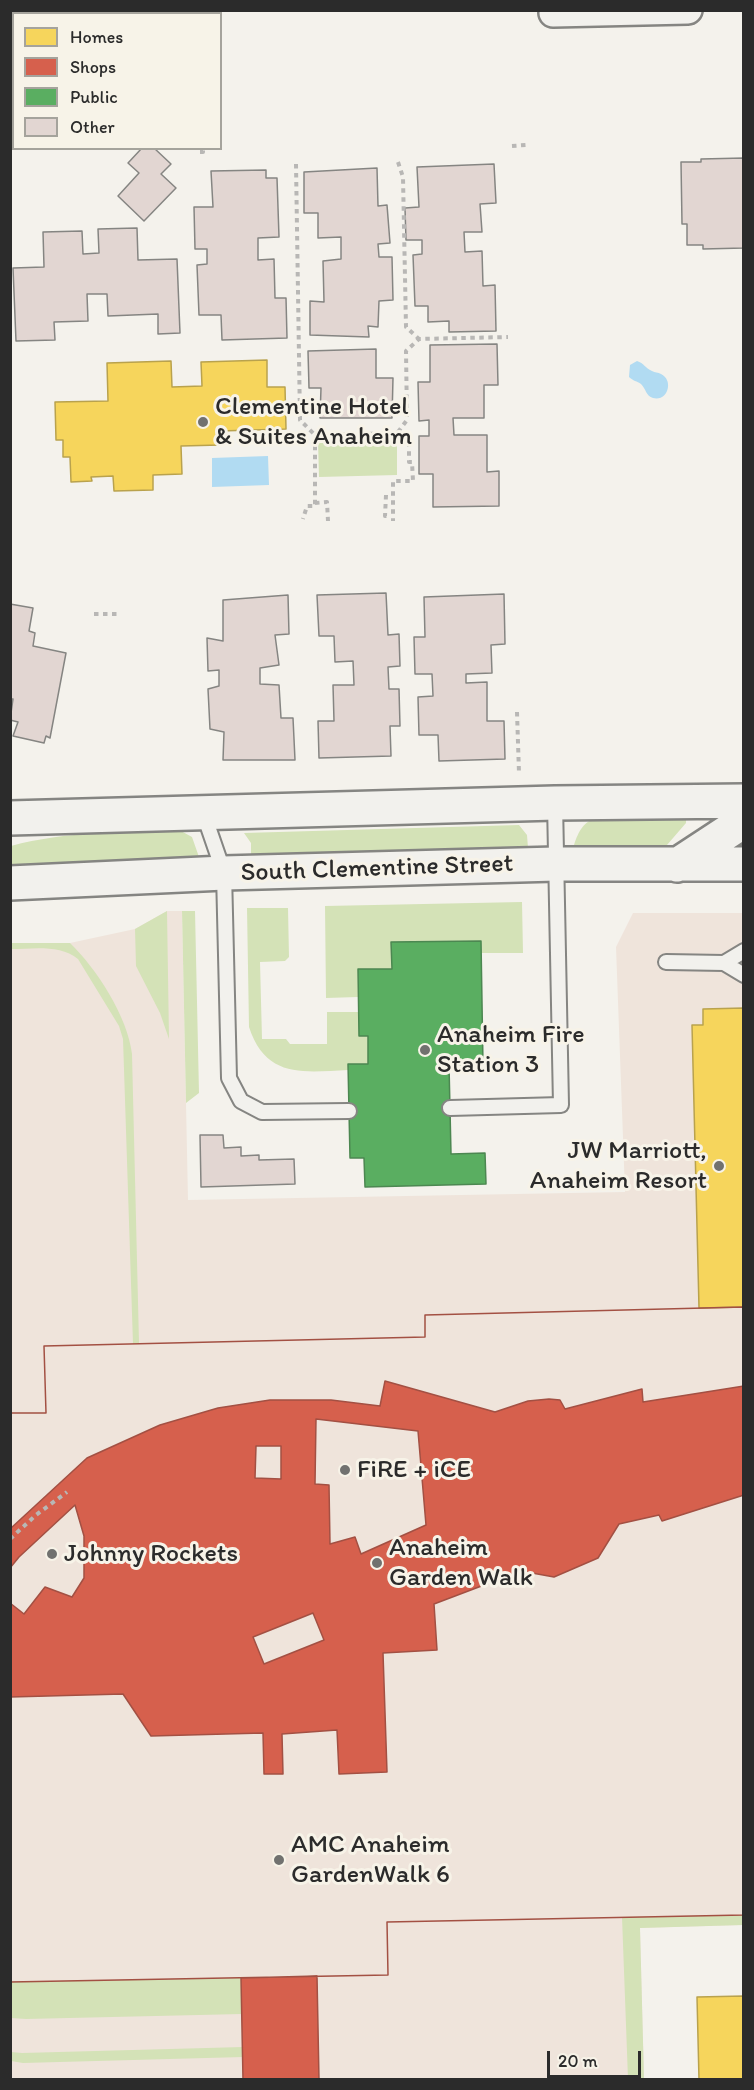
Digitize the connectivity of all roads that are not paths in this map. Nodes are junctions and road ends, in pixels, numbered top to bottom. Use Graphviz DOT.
graph roads {
  1 [pos="688,10"];
  2 [pos="553,13"];
  3 [pos="744,801"];
  4 [pos="555,803"];
  5 [pos="203,812"];
  6 [pos="10,818"];
  7 [pos="744,821"];
  8 [pos="556,864"];
  9 [pos="744,864"];
  10 [pos="677,865"];
  11 [pos="224,873"];
  12 [pos="10,883"];
  13 [pos="744,951"];
  14 [pos="666,962"];
  15 [pos="724,963"];
  16 [pos="744,975"];
  17 [pos="450,1108"];
  18 [pos="349,1110"];
  1 -- 2 [label="street"];
  3 -- 4 [label="street"];
  4 -- 5 [label="street"];
  4 -- 8 [label="lane"];
  5 -- 6 [label="street"];
  5 -- 11 [label="lane"];
  7 -- 10 [label="street"];
  8 -- 10 [label="street, South Clementine Street"];
  8 -- 11 [label="street, South Clementine Street"];
  8 -- 17 [label="lane"];
  9 -- 10 [label="street, South Clementine Street"];
  11 -- 12 [label="street, South Clementine Street"];
  11 -- 18 [label="lane"];
  13 -- 15 [label="lane"];
  14 -- 15 [label="lane"];
  15 -- 16 [label="lane"];
}
